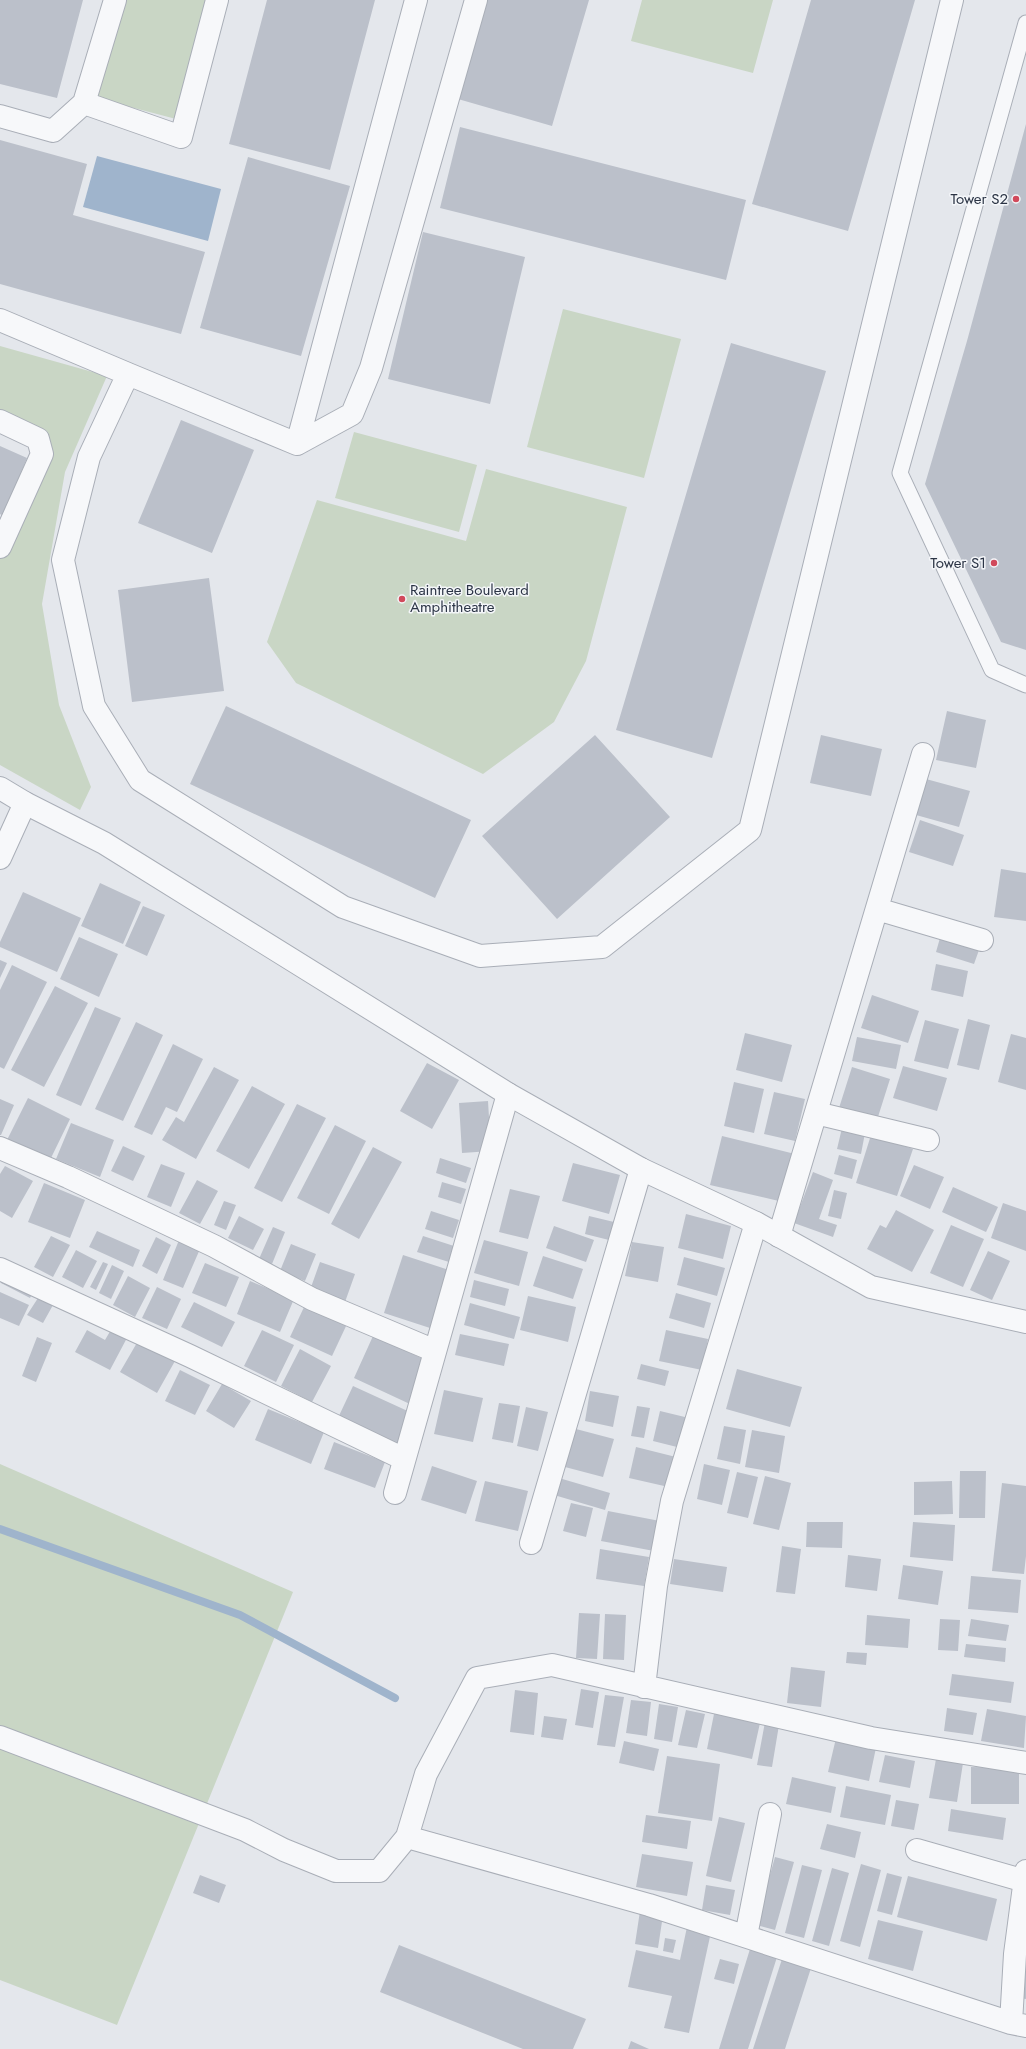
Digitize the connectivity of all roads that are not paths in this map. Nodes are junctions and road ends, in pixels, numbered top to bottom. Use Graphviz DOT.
graph roads {
  1 [pos="115,0"];
  2 [pos="217,0"];
  3 [pos="416,0"];
  4 [pos="476,0"];
  5 [pos="952,0"];
  6 [pos="1026,23"];
  7 [pos="84,103"];
  8 [pos="0,116"];
  9 [pos="0,320"];
  10 [pos="128,374"];
  11 [pos="0,421"];
  12 [pos="297,444"];
  13 [pos="0,548"];
  14 [pos="1026,685"];
  15 [pos="923,754"];
  16 [pos="0,788"];
  17 [pos="25,803"];
  18 [pos="0,858"];
  19 [pos="877,909"];
  20 [pos="982,940"];
  21 [pos="508,1094"];
  22 [pos="816,1113"];
  23 [pos="928,1140"];
  24 [pos="0,1148"];
  25 [pos="641,1169"];
  26 [pos="756,1223"];
  27 [pos="779,1236"];
  28 [pos="0,1269"];
  29 [pos="1026,1322"];
  30 [pos="435,1351"];
  31 [pos="404,1459"];
  32 [pos="395,1493"];
  33 [pos="531,1543"];
  34 [pos="644,1687"];
  35 [pos="0,1737"];
  36 [pos="1026,1763"];
  37 [pos="770,1814"];
  38 [pos="407,1837"];
  39 [pos="917,1850"];
  40 [pos="1025,1876"];
  41 [pos="746,1936"];
  42 [pos="1019,2024"];
  1 -- 7 [label="street"];
  2 -- 7 [label="street"];
  3 -- 12 [label="street"];
  4 -- 12 [label="street"];
  5 -- 10 [label="street"];
  6 -- 14 [label="lane"];
  7 -- 8 [label="street"];
  9 -- 10 [label="street"];
  10 -- 12 [label="street"];
  11 -- 13 [label="street"];
  15 -- 19 [label="street"];
  16 -- 17 [label="street"];
  17 -- 18 [label="street"];
  17 -- 21 [label="street"];
  19 -- 20 [label="street"];
  19 -- 22 [label="street"];
  21 -- 25 [label="street"];
  21 -- 30 [label="street"];
  22 -- 23 [label="street"];
  22 -- 27 [label="street"];
  24 -- 30 [label="street"];
  25 -- 26 [label="street"];
  25 -- 33 [label="street"];
  26 -- 27 [label="street"];
  26 -- 34 [label="street"];
  27 -- 29 [label="street"];
  28 -- 31 [label="street"];
  30 -- 31 [label="street"];
  31 -- 32 [label="street"];
  34 -- 36 [label="street"];
  34 -- 38 [label="street"];
  35 -- 38 [label="street"];
  37 -- 41 [label="street"];
  38 -- 41 [label="street"];
  39 -- 40 [label="street"];
  40 -- 42 [label="street"];
  41 -- 42 [label="street"];
}
